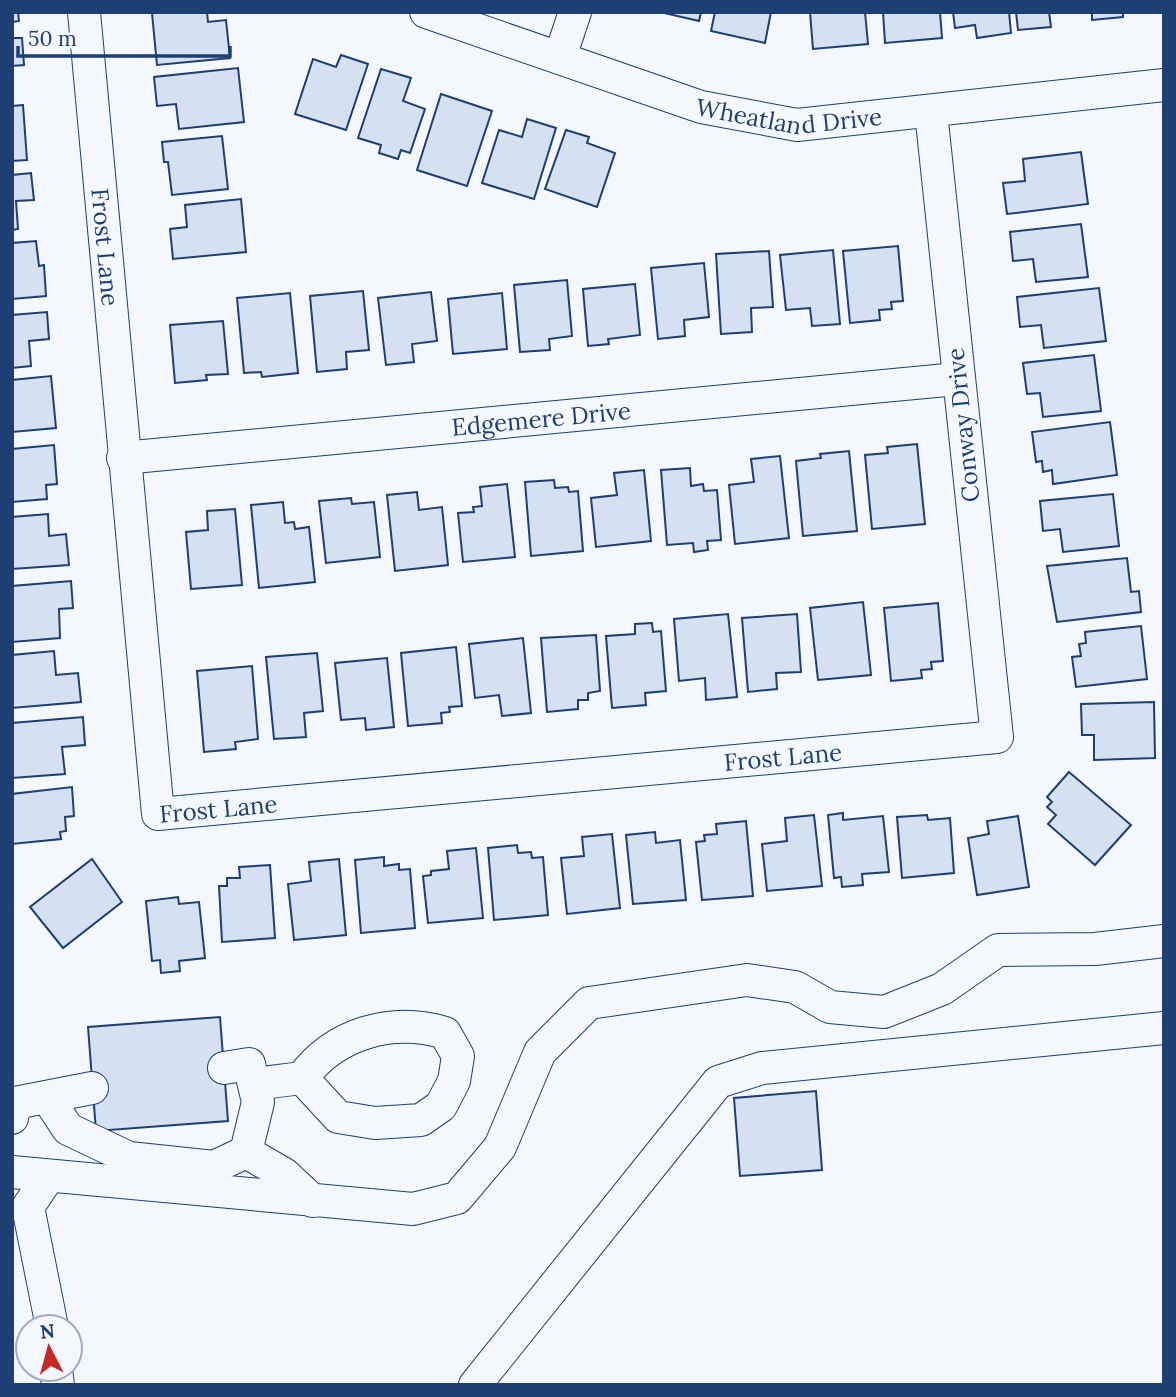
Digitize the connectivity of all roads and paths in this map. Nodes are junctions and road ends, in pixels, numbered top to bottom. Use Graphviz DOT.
graph roads {
  1 [pos="84,12"];
  2 [pos="426,12"];
  3 [pos="575,12"];
  4 [pos="561,57"];
  5 [pos="1164,85"];
  6 [pos="931,112"];
  7 [pos="957,379"];
  8 [pos="123,458"];
  9 [pos="997,737"];
  10 [pos="1164,941"];
  11 [pos="1164,1028"];
  12 [pos="224,1068"];
  13 [pos="302,1078"];
  14 [pos="254,1084"];
  15 [pos="92,1088"];
  16 [pos="47,1097"];
  17 [pos="12,1118"];
  18 [pos="246,1152"];
  19 [pos="12,1172"];
  20 [pos="48,1177"];
  21 [pos="313,1200"];
  22 [pos="12,1211"];
  23 [pos="37,1313"];
  24 [pos="49,1313"];
  25 [pos="475,1385"];
  1 -- 8 [label="street, Frost Lane"];
  2 -- 4 [label="street, Wheatland Drive"];
  3 -- 4 [label="street"];
  4 -- 6 [label="street, Wheatland Drive"];
  5 -- 6 [label="street, Wheatland Drive"];
  6 -- 7 [label="street, Conway Drive"];
  7 -- 8 [label="street, Edgemere Drive"];
  7 -- 9 [label="street, Conway Drive"];
  8 -- 9 [label="street, Frost Lane"];
  10 -- 21 [label="street"];
  11 -- 25 [label="street"];
  12 -- 14 [label="street"];
  13 -- 13 [label="street"];
  13 -- 14 [label="street"];
  14 -- 18 [label="street"];
  15 -- 16 [label="street"];
  16 -- 17 [label="street"];
  16 -- 18 [label="street"];
  18 -- 21 [label="street"];
  19 -- 20 [label="street"];
  20 -- 21 [label="street"];
  20 -- 24 [label="street"];
  22 -- 23 [label="street"];
}
